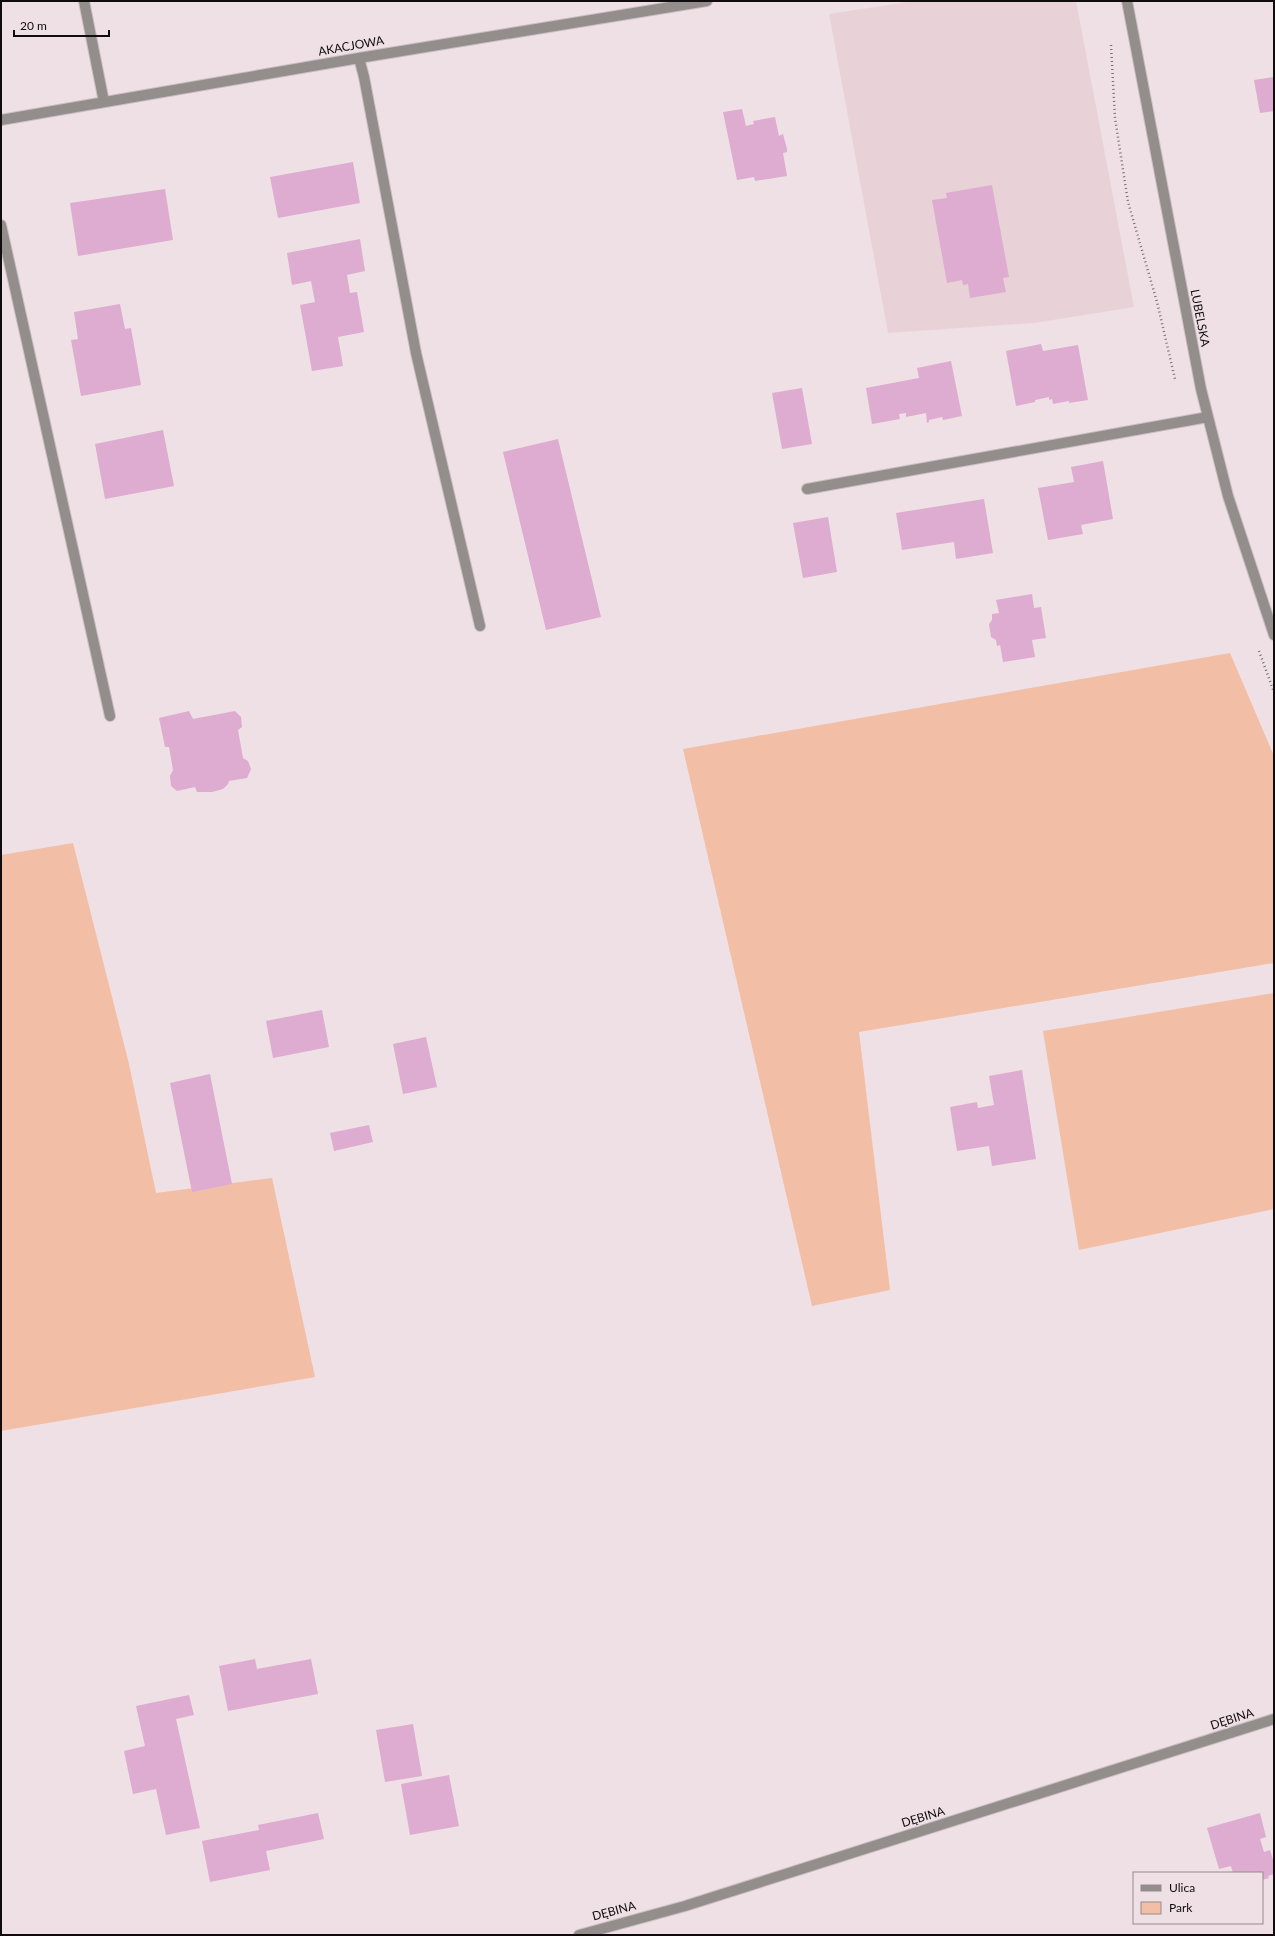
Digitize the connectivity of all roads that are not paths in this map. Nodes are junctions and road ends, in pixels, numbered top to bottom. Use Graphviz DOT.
graph roads {
  1 [pos="84,1"];
  2 [pos="707,1"];
  3 [pos="1127,1"];
  4 [pos="359,58"];
  5 [pos="104,102"];
  6 [pos="1,120"];
  7 [pos="1,224"];
  8 [pos="1208,417"];
  9 [pos="807,489"];
  10 [pos="480,626"];
  11 [pos="1274,635"];
  12 [pos="110,716"];
  13 [pos="1274,1719"];
  14 [pos="579,1935"];
  1 -- 5 [label="street"];
  2 -- 4 [label="street, AKACJOWA"];
  3 -- 8 [label="street, LUBELSKA"];
  4 -- 5 [label="street, AKACJOWA"];
  4 -- 10 [label="street"];
  5 -- 6 [label="street, AKACJOWA"];
  7 -- 12 [label="street"];
  8 -- 9 [label="street"];
  8 -- 11 [label="street, LUBELSKA"];
  13 -- 14 [label="street, DĘBINA"];
}
